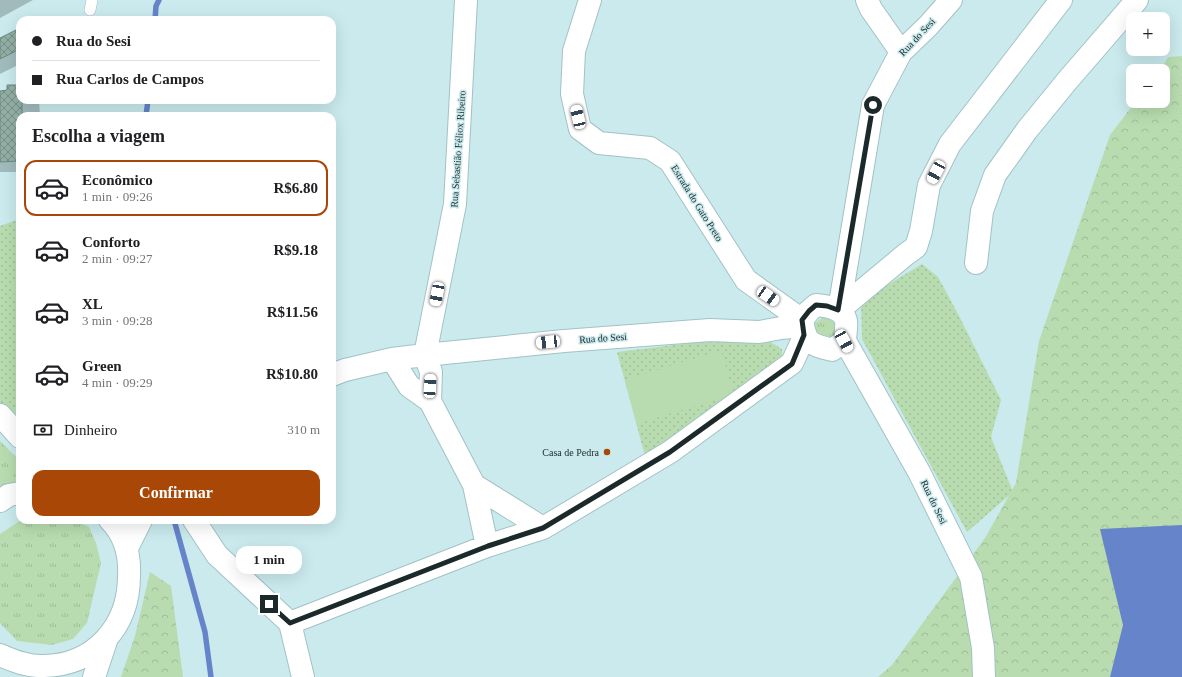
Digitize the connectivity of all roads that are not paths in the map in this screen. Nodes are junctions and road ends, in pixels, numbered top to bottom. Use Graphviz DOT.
graph roads {
  1 [pos="466,0"];
  2 [pos="590,0"];
  3 [pos="867,0"];
  4 [pos="951,0"];
  5 [pos="1061,0"];
  6 [pos="1137,0"];
  7 [pos="901,52"];
  8 [pos="976,263"];
  9 [pos="838,310"];
  10 [pos="803,328"];
  11 [pos="844,341"];
  12 [pos="425,354"];
  13 [pos="392,359"];
  14 [pos="336,374"];
  15 [pos="430,401"];
  16 [pos="0,415"];
  17 [pos="16,433"];
  18 [pos="474,485"];
  19 [pos="16,494"];
  20 [pos="0,501"];
  21 [pos="114,524"];
  22 [pos="138,524"];
  23 [pos="197,524"];
  24 [pos="543,528"];
  25 [pos="488,546"];
  26 [pos="127,548"];
  27 [pos="290,623"];
  28 [pos="106,641"];
  29 [pos="0,656"];
  30 [pos="12,677"];
  31 [pos="94,677"];
  32 [pos="303,677"];
  33 [pos="984,677"];
  1 -- 12 [label="street, Rua Sebastião Féliox Ribeiro"];
  2 -- 10 [label="street, Estrada do Gato Preto"];
  3 -- 7 [label="street"];
  4 -- 7 [label="street, Rua do Sesi"];
  5 -- 9 [label="street"];
  6 -- 8 [label="street"];
  7 -- 9 [label="street, Rua do Sesi"];
  9 -- 10 [label="street"];
  9 -- 11 [label="street"];
  10 -- 11 [label="street"];
  10 -- 12 [label="street, Rua do Sesi"];
  10 -- 24 [label="street"];
  11 -- 33 [label="street, Rua do Sesi"];
  12 -- 13 [label="street, Rua do Sesi"];
  12 -- 15 [label="street, Rua Sebastião Féliox Ribeiro"];
  13 -- 14 [label="street, Rua do Sesi"];
  13 -- 15 [label="street"];
  15 -- 18 [label="street, Rua Sebastião Féliox Ribeiro"];
  16 -- 17 [label="street"];
  18 -- 24 [label="street"];
  18 -- 25 [label="street, Rua Sebastião Féliox Ribeiro"];
  19 -- 20 [label="street"];
  21 -- 26 [label="street"];
  22 -- 26 [label="street"];
  23 -- 27 [label="street"];
  24 -- 25 [label="street"];
  25 -- 27 [label="street"];
  26 -- 28 [label="street"];
  27 -- 32 [label="street"];
  28 -- 29 [label="street"];
  28 -- 31 [label="street"];
  29 -- 30 [label="street"];
}
